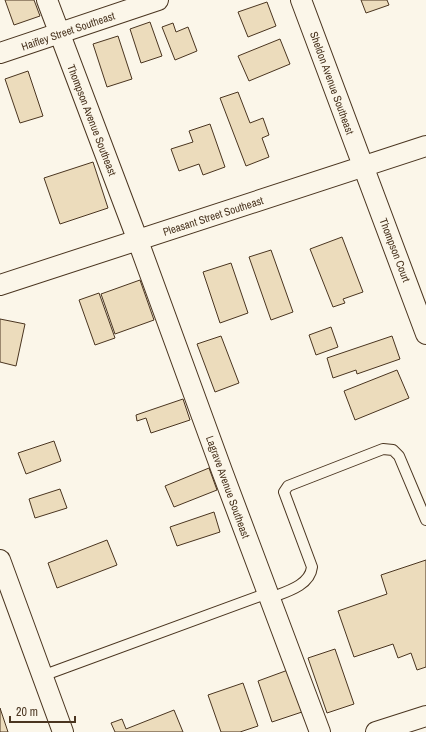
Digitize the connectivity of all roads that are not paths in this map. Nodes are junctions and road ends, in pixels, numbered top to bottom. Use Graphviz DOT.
graph roads {
  1 [pos="47,0"];
  2 [pos="158,0"];
  3 [pos="301,0"];
  4 [pos="59,34"];
  5 [pos="0,53"];
  6 [pos="426,146"];
  7 [pos="363,166"];
  8 [pos="138,241"];
  9 [pos="0,285"];
  10 [pos="426,334"];
  11 [pos="426,520"];
  12 [pos="0,560"];
  13 [pos="269,596"];
  14 [pos="42,676"];
  15 [pos="426,716"];
  16 [pos="405,728"];
  17 [pos="62,732"];
  18 [pos="320,732"];
  19 [pos="376,732"];
  1 -- 4 [label="street, Thompson Avenue Southeast"];
  2 -- 4 [label="street, Haifley Street Southeast"];
  3 -- 7 [label="street, Sheldon Avenue Southeast"];
  4 -- 5 [label="street, Haifley Street Southeast"];
  4 -- 8 [label="street, Thompson Avenue Southeast"];
  6 -- 7 [label="street, Pleasant Street Southeast"];
  7 -- 8 [label="street, Pleasant Street Southeast"];
  7 -- 10 [label="street, Thompson Court"];
  8 -- 9 [label="street, Pleasant Street Southeast"];
  8 -- 13 [label="street, Lagrave Avenue Southeast"];
  11 -- 13 [label="lane"];
  12 -- 14 [label="street"];
  13 -- 14 [label="lane"];
  13 -- 18 [label="street, Lagrave Avenue Southeast"];
  14 -- 17 [label="street"];
  15 -- 16 [label="street"];
  16 -- 19 [label="street"];
}
